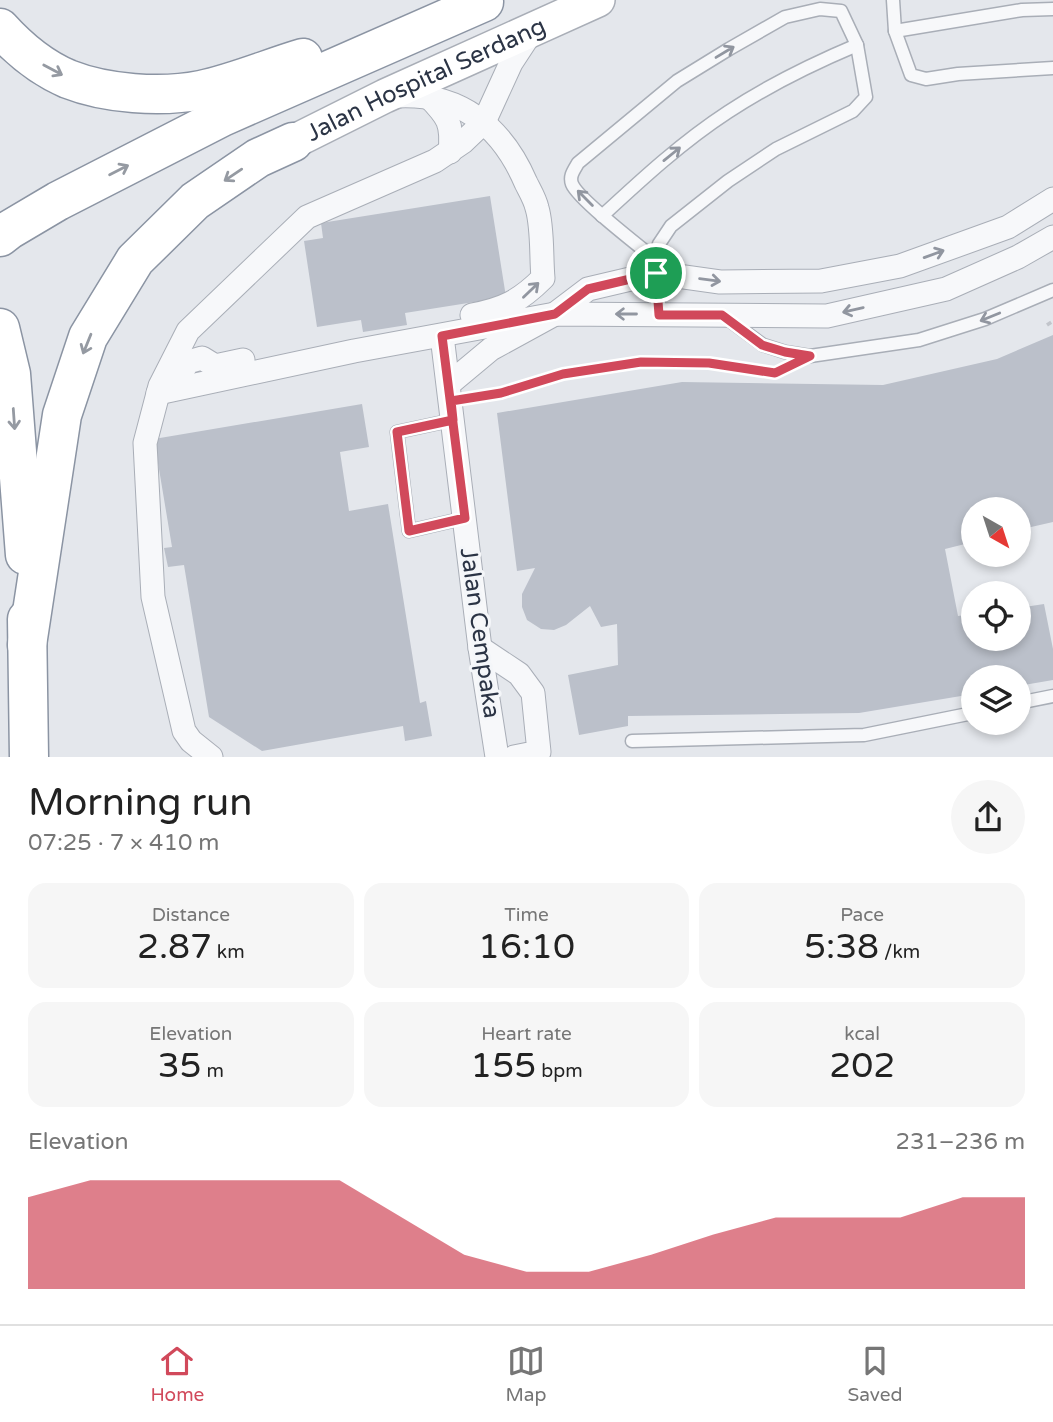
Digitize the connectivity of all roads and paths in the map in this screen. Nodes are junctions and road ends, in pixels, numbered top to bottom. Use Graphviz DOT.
graph roads {
  1 [pos="598,0"];
  2 [pos="893,0"];
  3 [pos="485,1"];
  4 [pos="1053,9"];
  5 [pos="0,28"];
  6 [pos="534,29"];
  7 [pos="895,31"];
  8 [pos="857,45"];
  9 [pos="1053,68"];
  10 [pos="385,96"];
  11 [pos="428,96"];
  12 [pos="484,122"];
  13 [pos="293,142"];
  14 [pos="450,152"];
  15 [pos="1053,199"];
  16 [pos="602,216"];
  17 [pos="0,237"];
  18 [pos="1053,237"];
  19 [pos="656,266"];
  20 [pos="1053,290"];
  21 [pos="555,314"];
  22 [pos="659,315"];
  23 [pos="722,315"];
  24 [pos="1053,321"];
  25 [pos="1047,325"];
  26 [pos="0,328"];
  27 [pos="442,336"];
  28 [pos="810,356"];
  29 [pos="186,387"];
  30 [pos="159,393"];
  31 [pos="451,401"];
  32 [pos="465,518"];
  33 [pos="27,645"];
  34 [pos="480,649"];
  35 [pos="1053,696"];
  36 [pos="1031,700"];
  37 [pos="961,715"];
  38 [pos="632,741"];
  39 [pos="29,757"];
  40 [pos="211,757"];
  41 [pos="497,757"];
  42 [pos="514,757"];
  1 -- 6 [label="main road, Jalan Hospital Serdang"];
  2 -- 7 [label="lane"];
  5 -- 3 [label="highway, one-way"];
  17 -- 3 [label="highway, one-way"];
  4 -- 7 [label="lane"];
  6 -- 10 [label="main road, Jalan Hospital Serdang"];
  6 -- 12 [label="street"];
  7 -- 9 [label="lane"];
  16 -- 8 [label="lane, one-way"];
  16 -- 8 [label="lane, one-way"];
  8 -- 19 [label="lane"];
  10 -- 11 [label="street"];
  10 -- 13 [label="main road, Jalan Hospital Serdang"];
  11 -- 12 [label="street"];
  11 -- 14 [label="street"];
  12 -- 14 [label="street"];
  29 -- 12 [label="street, one-way"];
  13 -- 33 [label="highway, one-way"];
  14 -- 30 [label="street"];
  19 -- 15 [label="street, one-way"];
  16 -- 19 [label="lane"];
  18 -- 23 [label="street, one-way"];
  19 -- 21 [label="street"];
  19 -- 22 [label="lane"];
  20 -- 28 [label="lane, one-way"];
  22 -- 21 [label="street, one-way"];
  21 -- 27 [label="street"];
  21 -- 31 [label="street"];
  22 -- 23 [label="street"];
  23 -- 28 [label="lane"];
  24 -- 25 [label="path"];
  26 -- 33 [label="highway, one-way"];
  27 -- 29 [label="street"];
  27 -- 31 [label="street, Jalan Cempaka"];
  28 -- 31 [label="path"];
  29 -- 30 [label="street"];
  30 -- 40 [label="street"];
  31 -- 32 [label="street, Jalan Cempaka"];
  31 -- 32 [label="lane"];
  32 -- 34 [label="street, Jalan Cempaka"];
  33 -- 39 [label="highway"];
  34 -- 41 [label="street, Jalan Cempaka"];
  34 -- 42 [label="street"];
  35 -- 36 [label="lane"];
  37 -- 38 [label="lane"];
}
